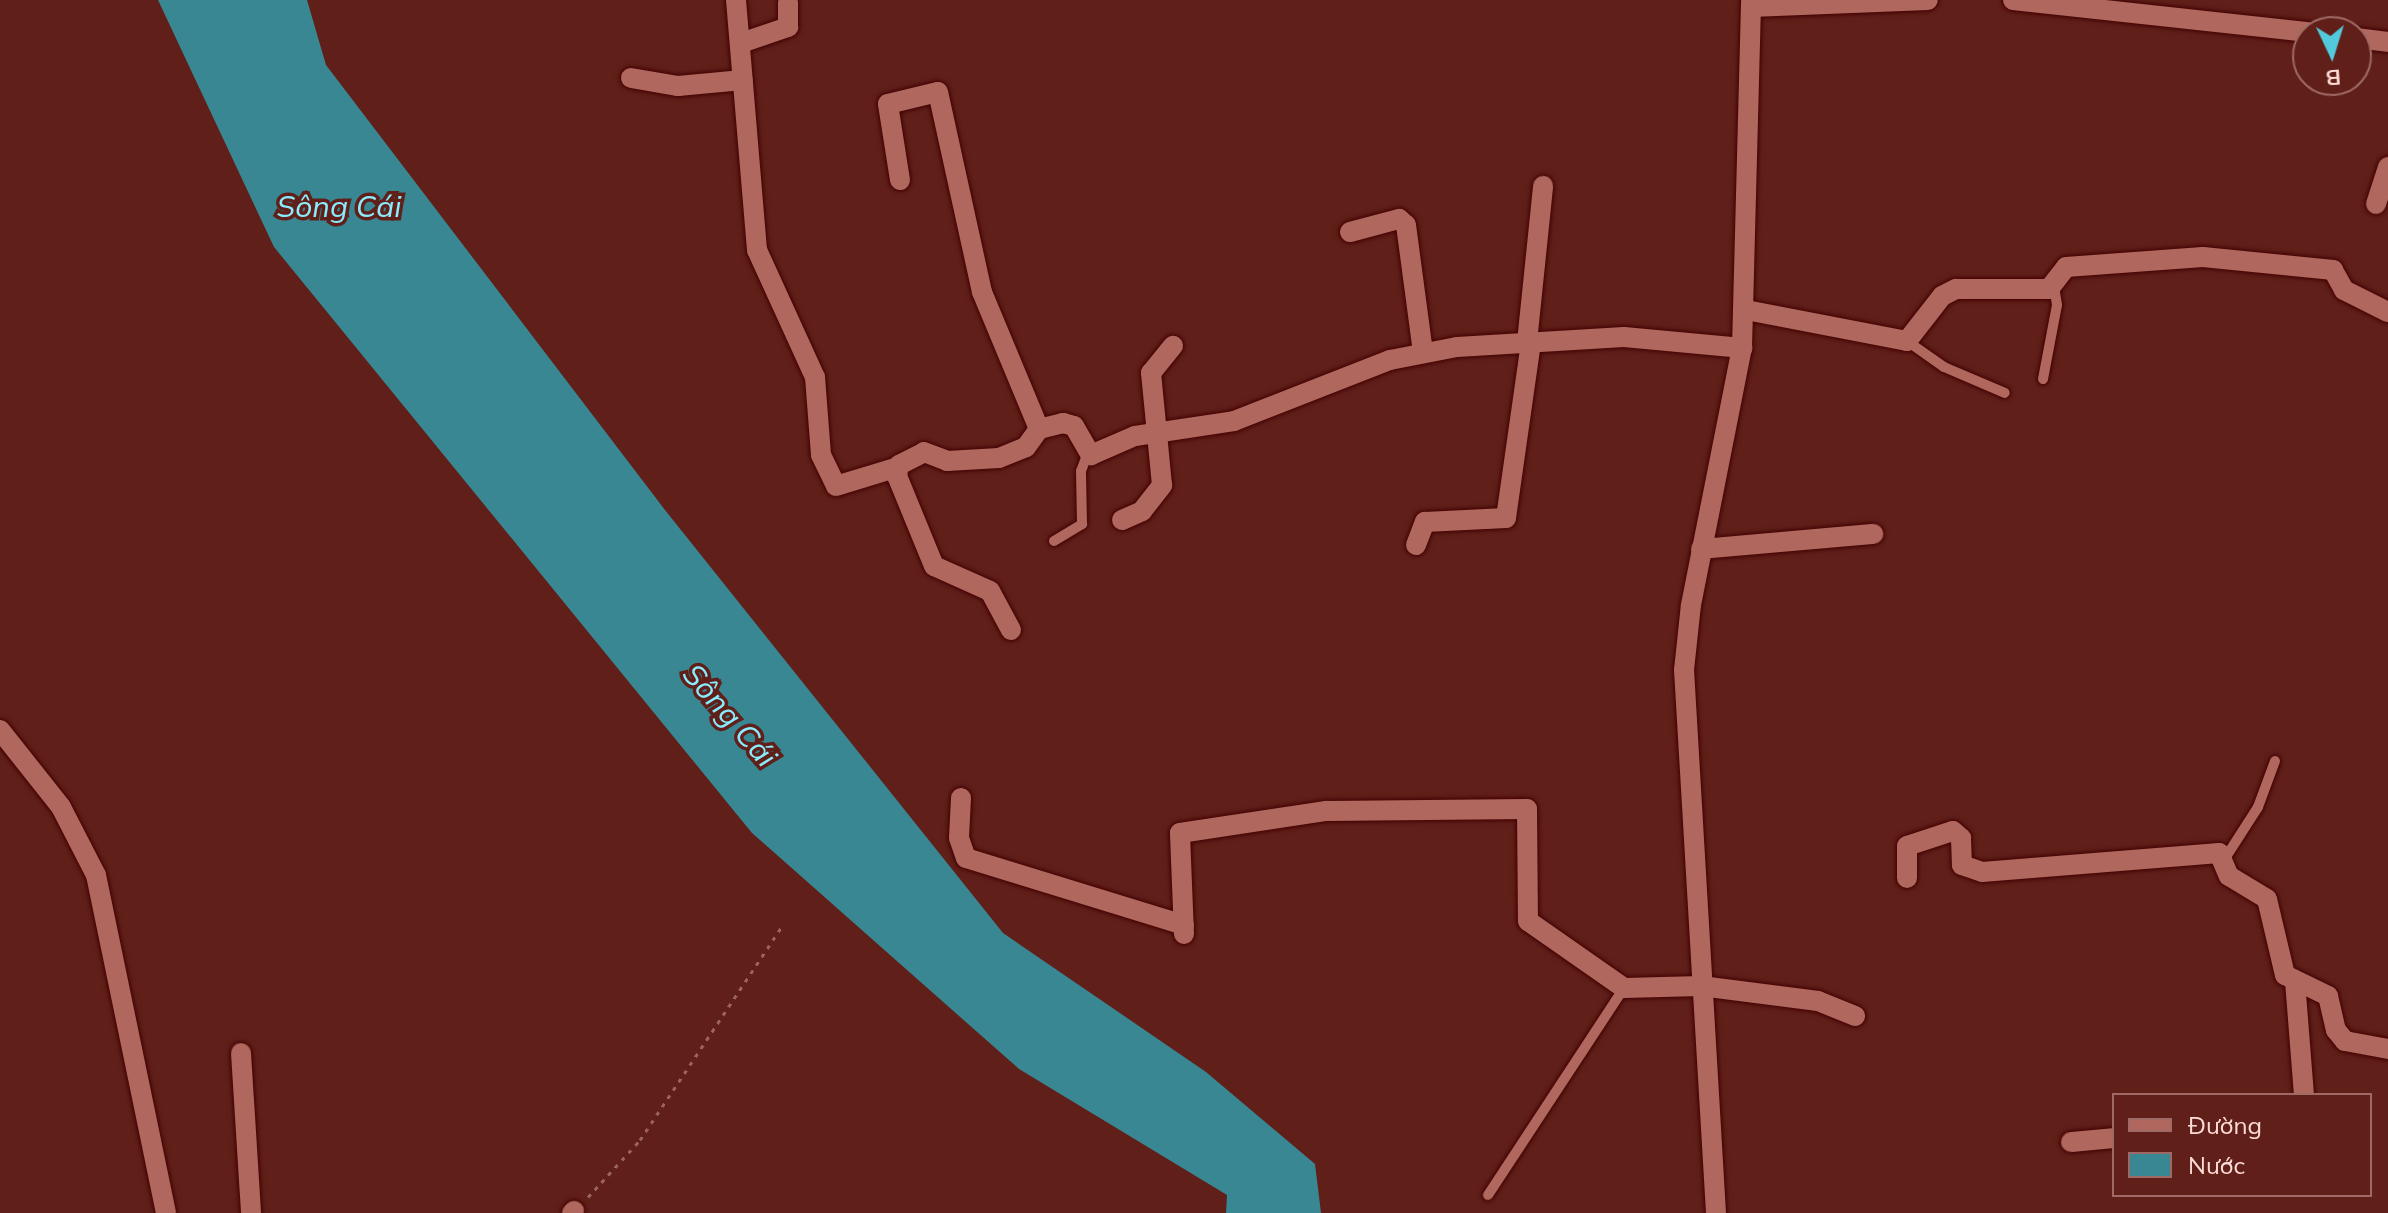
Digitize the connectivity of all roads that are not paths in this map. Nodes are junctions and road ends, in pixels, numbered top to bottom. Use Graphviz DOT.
graph roads {
  1 [pos="736,0"];
  2 [pos="1928,0"];
  3 [pos="2013,0"];
  4 [pos="788,2"];
  5 [pos="1751,4"];
  6 [pos="2292,30"];
  7 [pos="741,43"];
  8 [pos="631,78"];
  9 [pos="743,80"];
  10 [pos="2388,167"];
  11 [pos="900,180"];
  12 [pos="1543,186"];
  13 [pos="2376,204"];
  14 [pos="1350,232"];
  15 [pos="2054,286"];
  16 [pos="1746,310"];
  17 [pos="2388,312"];
  18 [pos="1907,341"];
  19 [pos="1529,342"];
  20 [pos="1173,346"];
  21 [pos="1742,348"];
  22 [pos="1423,353"];
  23 [pos="2043,379"];
  24 [pos="2005,393"];
  25 [pos="1039,429"];
  26 [pos="1154,433"];
  27 [pos="1087,455"];
  28 [pos="895,468"];
  29 [pos="1122,520"];
  30 [pos="1873,534"];
  31 [pos="1054,541"];
  32 [pos="1416,545"];
  33 [pos="1701,549"];
  34 [pos="1011,630"];
  35 [pos="0,730"];
  36 [pos="2275,761"];
  37 [pos="961,798"];
  38 [pos="2224,860"];
  39 [pos="1907,878"];
  40 [pos="2295,981"];
  41 [pos="1701,986"];
  42 [pos="1624,988"];
  43 [pos="1855,1016"];
  44 [pos="2388,1049"];
  45 [pos="241,1053"];
  46 [pos="2304,1093"];
  47 [pos="2112,1138"];
  48 [pos="2071,1142"];
  49 [pos="1488,1195"];
  50 [pos="166,1213"];
  51 [pos="251,1213"];
  52 [pos="1716,1213"];
  1 -- 7 [label="street"];
  2 -- 5 [label="street"];
  3 -- 6 [label="street"];
  4 -- 7 [label="street"];
  5 -- 16 [label="street"];
  7 -- 9 [label="street"];
  8 -- 9 [label="street"];
  9 -- 28 [label="street"];
  10 -- 13 [label="street"];
  11 -- 25 [label="street"];
  12 -- 19 [label="street"];
  14 -- 22 [label="street"];
  15 -- 17 [label="street"];
  15 -- 18 [label="street"];
  15 -- 23 [label="lane"];
  16 -- 18 [label="street"];
  16 -- 21 [label="street"];
  18 -- 24 [label="lane"];
  19 -- 21 [label="street"];
  19 -- 22 [label="street"];
  19 -- 32 [label="street"];
  20 -- 26 [label="street"];
  21 -- 33 [label="street"];
  22 -- 26 [label="street"];
  25 -- 27 [label="street"];
  25 -- 28 [label="street"];
  26 -- 27 [label="street"];
  26 -- 29 [label="street"];
  27 -- 31 [label="lane"];
  28 -- 34 [label="street"];
  30 -- 33 [label="street"];
  33 -- 41 [label="street"];
  35 -- 50 [label="street"];
  36 -- 38 [label="lane"];
  37 -- 42 [label="street"];
  38 -- 39 [label="street"];
  38 -- 40 [label="street"];
  40 -- 44 [label="street"];
  40 -- 46 [label="street"];
  41 -- 42 [label="street"];
  41 -- 43 [label="street"];
  41 -- 52 [label="street"];
  42 -- 49 [label="lane"];
  45 -- 51 [label="street"];
  47 -- 48 [label="street"];
}
